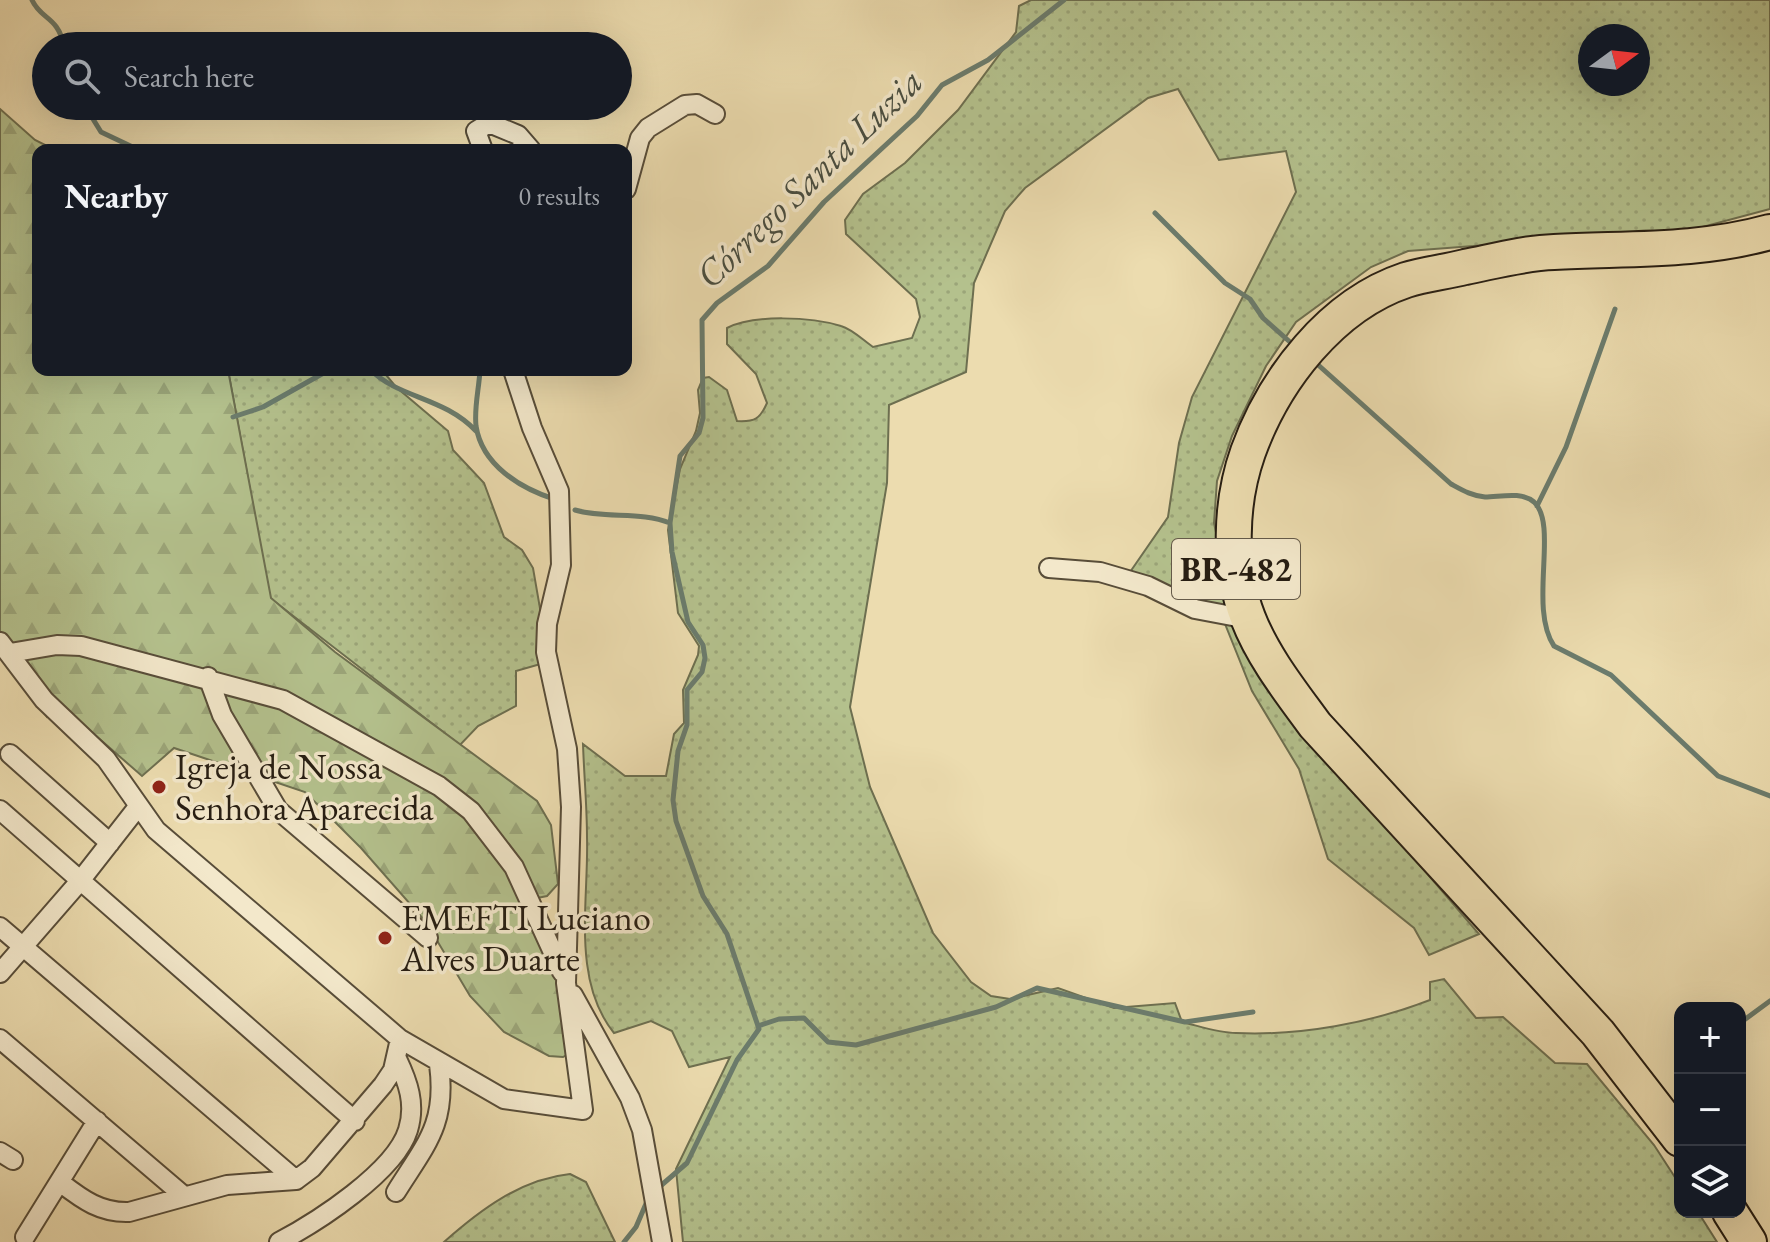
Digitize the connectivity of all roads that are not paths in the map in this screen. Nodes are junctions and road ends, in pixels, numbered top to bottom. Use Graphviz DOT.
graph roads {
  1 [pos="715,114"];
  2 [pos="481,144"];
  3 [pos="526,144"];
  4 [pos="632,167"];
  5 [pos="1770,232"];
  6 [pos="515,376"];
  7 [pos="1049,568"];
  8 [pos="1248,619"];
  9 [pos="5,648"];
  10 [pos="208,677"];
  11 [pos="10,754"];
  12 [pos="137,808"];
  13 [pos="0,810"];
  14 [pos="110,843"];
  15 [pos="80,881"];
  16 [pos="0,927"];
  17 [pos="428,938"];
  18 [pos="21,946"];
  19 [pos="0,973"];
  20 [pos="566,983"];
  21 [pos="0,1039"];
  22 [pos="400,1039"];
  23 [pos="397,1059"];
  24 [pos="439,1064"];
  25 [pos="97,1121"];
  26 [pos="355,1121"];
  27 [pos="1674,1131"];
  28 [pos="296,1180"];
  29 [pos="61,1183"];
  30 [pos="396,1192"];
  31 [pos="184,1196"];
  32 [pos="1734,1218"];
  33 [pos="25,1237"];
  34 [pos="279,1242"];
  35 [pos="662,1242"];
  36 [pos="1749,1242"];
  1 -- 4 [label="street"];
  2 -- 3 [label="street"];
  5 -- 8 [label="highway, BR-482"];
  6 -- 20 [label="street"];
  7 -- 8 [label="street"];
  8 -- 27 [label="highway, BR-482"];
  9 -- 10 [label="street"];
  9 -- 12 [label="street"];
  10 -- 17 [label="street"];
  10 -- 20 [label="street"];
  11 -- 14 [label="street"];
  12 -- 14 [label="street"];
  12 -- 22 [label="street"];
  13 -- 15 [label="street"];
  14 -- 15 [label="street"];
  15 -- 18 [label="street"];
  15 -- 26 [label="street"];
  16 -- 18 [label="street"];
  18 -- 19 [label="street"];
  18 -- 28 [label="street"];
  20 -- 24 [label="street"];
  20 -- 35 [label="street"];
  21 -- 25 [label="street"];
  22 -- 23 [label="street"];
  22 -- 24 [label="street"];
  23 -- 26 [label="street"];
  23 -- 34 [label="street"];
  24 -- 30 [label="street"];
  25 -- 29 [label="street"];
  25 -- 31 [label="street"];
  26 -- 28 [label="street"];
  28 -- 31 [label="street"];
  29 -- 31 [label="street"];
  29 -- 33 [label="street"];
  32 -- 36 [label="highway"];
}
